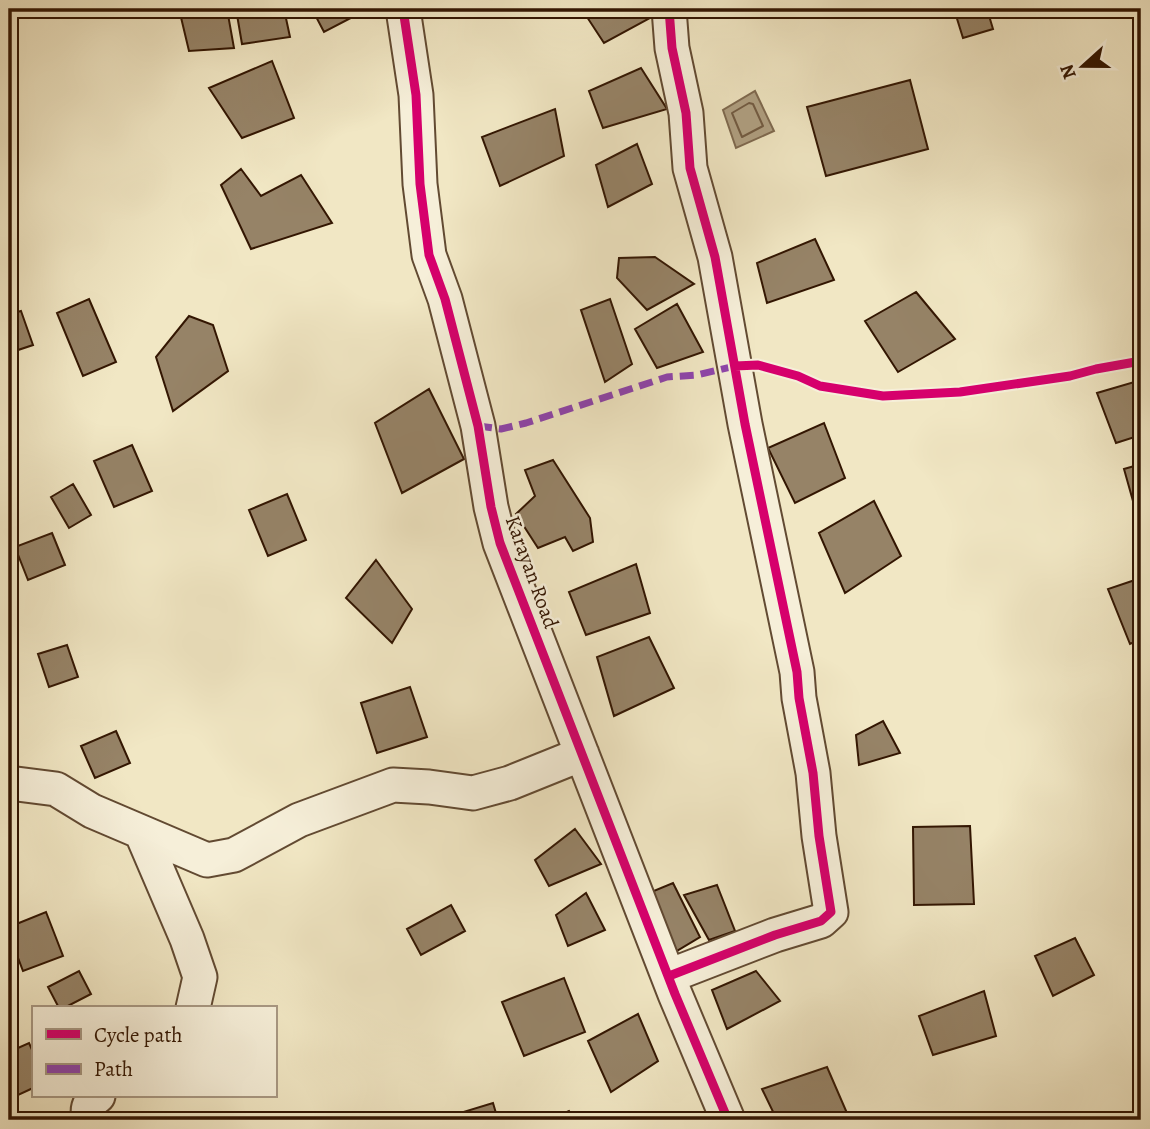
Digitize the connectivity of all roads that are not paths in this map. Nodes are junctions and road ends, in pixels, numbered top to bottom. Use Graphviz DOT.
graph roads {
  1 [pos="403,9"];
  2 [pos="669,9"];
  3 [pos="582,754"];
  4 [pos="9,783"];
  5 [pos="142,834"];
  6 [pos="669,976"];
  7 [pos="193,1006"];
  8 [pos="95,1098"];
  9 [pos="90,1120"];
  10 [pos="728,1120"];
  1 -- 3 [label="street, Karayan Road"];
  2 -- 6 [label="street"];
  3 -- 5 [label="street"];
  3 -- 6 [label="street, Karayan Road"];
  4 -- 5 [label="street"];
  5 -- 7 [label="street"];
  6 -- 10 [label="street, Karayan Road"];
  8 -- 9 [label="street"];
}
